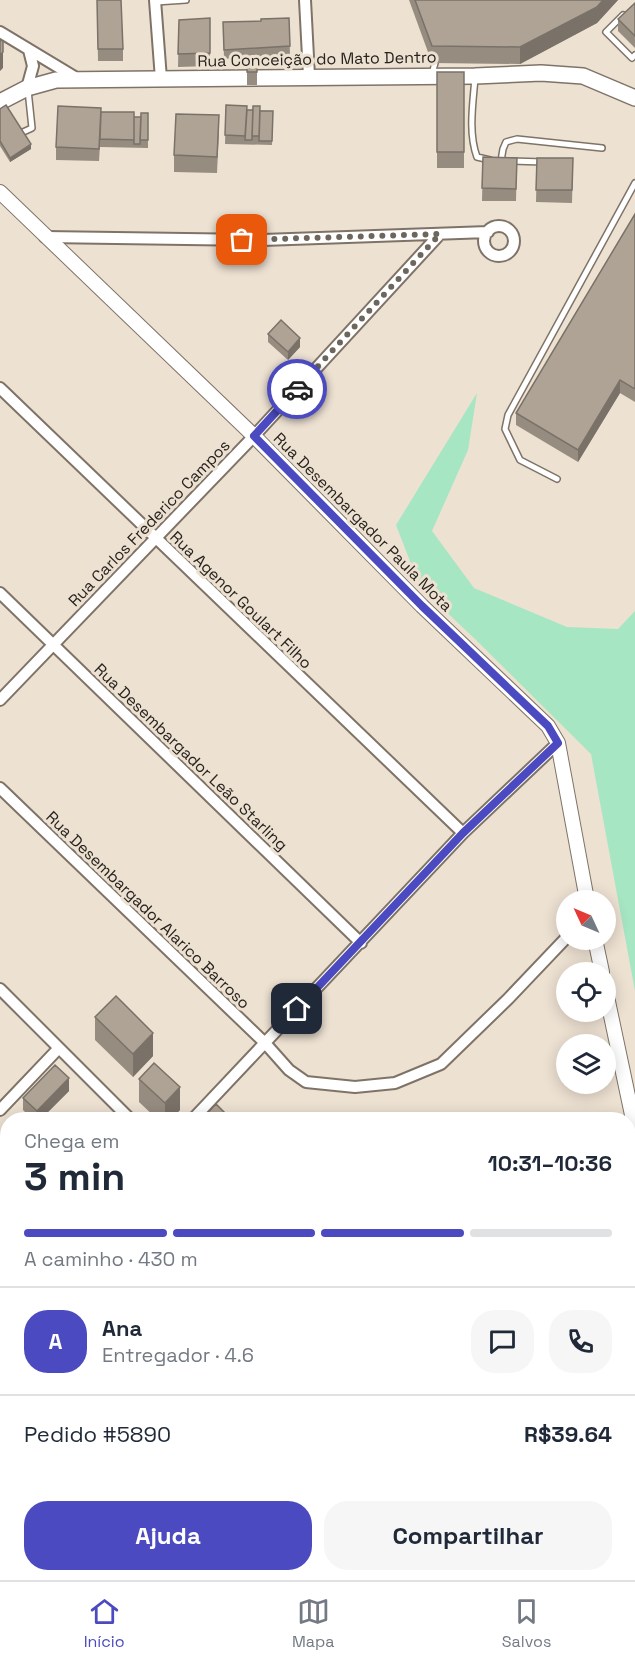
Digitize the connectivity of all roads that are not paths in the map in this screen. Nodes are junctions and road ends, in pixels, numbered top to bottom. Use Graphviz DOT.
graph roads {
  1 [pos="186,0"];
  2 [pos="305,0"];
  3 [pos="155,1"];
  4 [pos="628,11"];
  5 [pos="0,32"];
  6 [pos="29,50"];
  7 [pos="635,55"];
  8 [pos="309,76"];
  9 [pos="475,76"];
  10 [pos="78,79"];
  11 [pos="160,79"];
  12 [pos="27,88"];
  13 [pos="635,98"];
  14 [pos="0,102"];
  15 [pos="21,133"];
  16 [pos="602,148"];
  17 [pos="501,161"];
  18 [pos="555,162"];
  19 [pos="635,183"];
  20 [pos="0,192"];
  21 [pos="488,232"];
  22 [pos="440,234"];
  23 [pos="45,237"];
  24 [pos="0,388"];
  25 [pos="254,436"];
  26 [pos="557,479"];
  27 [pos="155,538"];
  28 [pos="0,593"];
  29 [pos="53,644"];
  30 [pos="0,700"];
  31 [pos="558,743"];
  32 [pos="0,788"];
  33 [pos="463,833"];
  34 [pos="585,890"];
  35 [pos="361,943"];
  36 [pos="556,949"];
  37 [pos="0,989"];
  38 [pos="612,1022"];
  39 [pos="265,1043"];
  40 [pos="58,1049"];
  41 [pos="0,1110"];
  42 [pos="123,1112"];
  43 [pos="201,1112"];
  44 [pos="631,1112"];
  1 -- 3 [label="lane"];
  2 -- 8 [label="street"];
  3 -- 11 [label="street"];
  4 -- 7 [label="lane"];
  5 -- 6 [label="street"];
  6 -- 10 [label="street"];
  6 -- 12 [label="street"];
  8 -- 9 [label="main road, Rua Conceição do Mato Dentro"];
  8 -- 11 [label="main road, Rua Conceição do Mato Dentro"];
  9 -- 13 [label="main road, Rua Conceição do Mato Dentro"];
  9 -- 17 [label="lane"];
  10 -- 11 [label="main road, Rua Conceição do Mato Dentro"];
  10 -- 12 [label="main road, Rua Conceição do Mato Dentro"];
  12 -- 14 [label="main road, Rua Conceição do Mato Dentro"];
  12 -- 15 [label="lane"];
  16 -- 17 [label="lane"];
  17 -- 18 [label="lane"];
  19 -- 26 [label="lane"];
  20 -- 23 [label="street, Rua Desembargador Paula Mota"];
  21 -- 22 [label="street"];
  22 -- 23 [label="street"];
  22 -- 25 [label="street, Rua Carlos Frederico Campos"];
  23 -- 25 [label="street, Rua Desembargador Paula Mota"];
  24 -- 27 [label="street, Rua Agenor Goulart Filho"];
  25 -- 27 [label="street, Rua Carlos Frederico Campos"];
  25 -- 31 [label="street, Rua Desembargador Paula Mota"];
  27 -- 29 [label="street, Rua Carlos Frederico Campos"];
  27 -- 33 [label="street, Rua Agenor Goulart Filho"];
  28 -- 29 [label="street, Rua Desembargador Leão Starling"];
  29 -- 30 [label="street, Rua Carlos Frederico Campos"];
  29 -- 35 [label="street, Rua Desembargador Leão Starling"];
  31 -- 33 [label="street"];
  31 -- 34 [label="street, Rua Desembargador Paula Mota"];
  32 -- 39 [label="street, Rua Desembargador Alarico Barroso"];
  33 -- 35 [label="street"];
  35 -- 39 [label="street"];
  36 -- 39 [label="street, Rua Desembargador Alarico Barroso"];
  37 -- 40 [label="street"];
  38 -- 44 [label="street"];
  39 -- 43 [label="street"];
  40 -- 41 [label="street"];
  40 -- 42 [label="street"];
}
